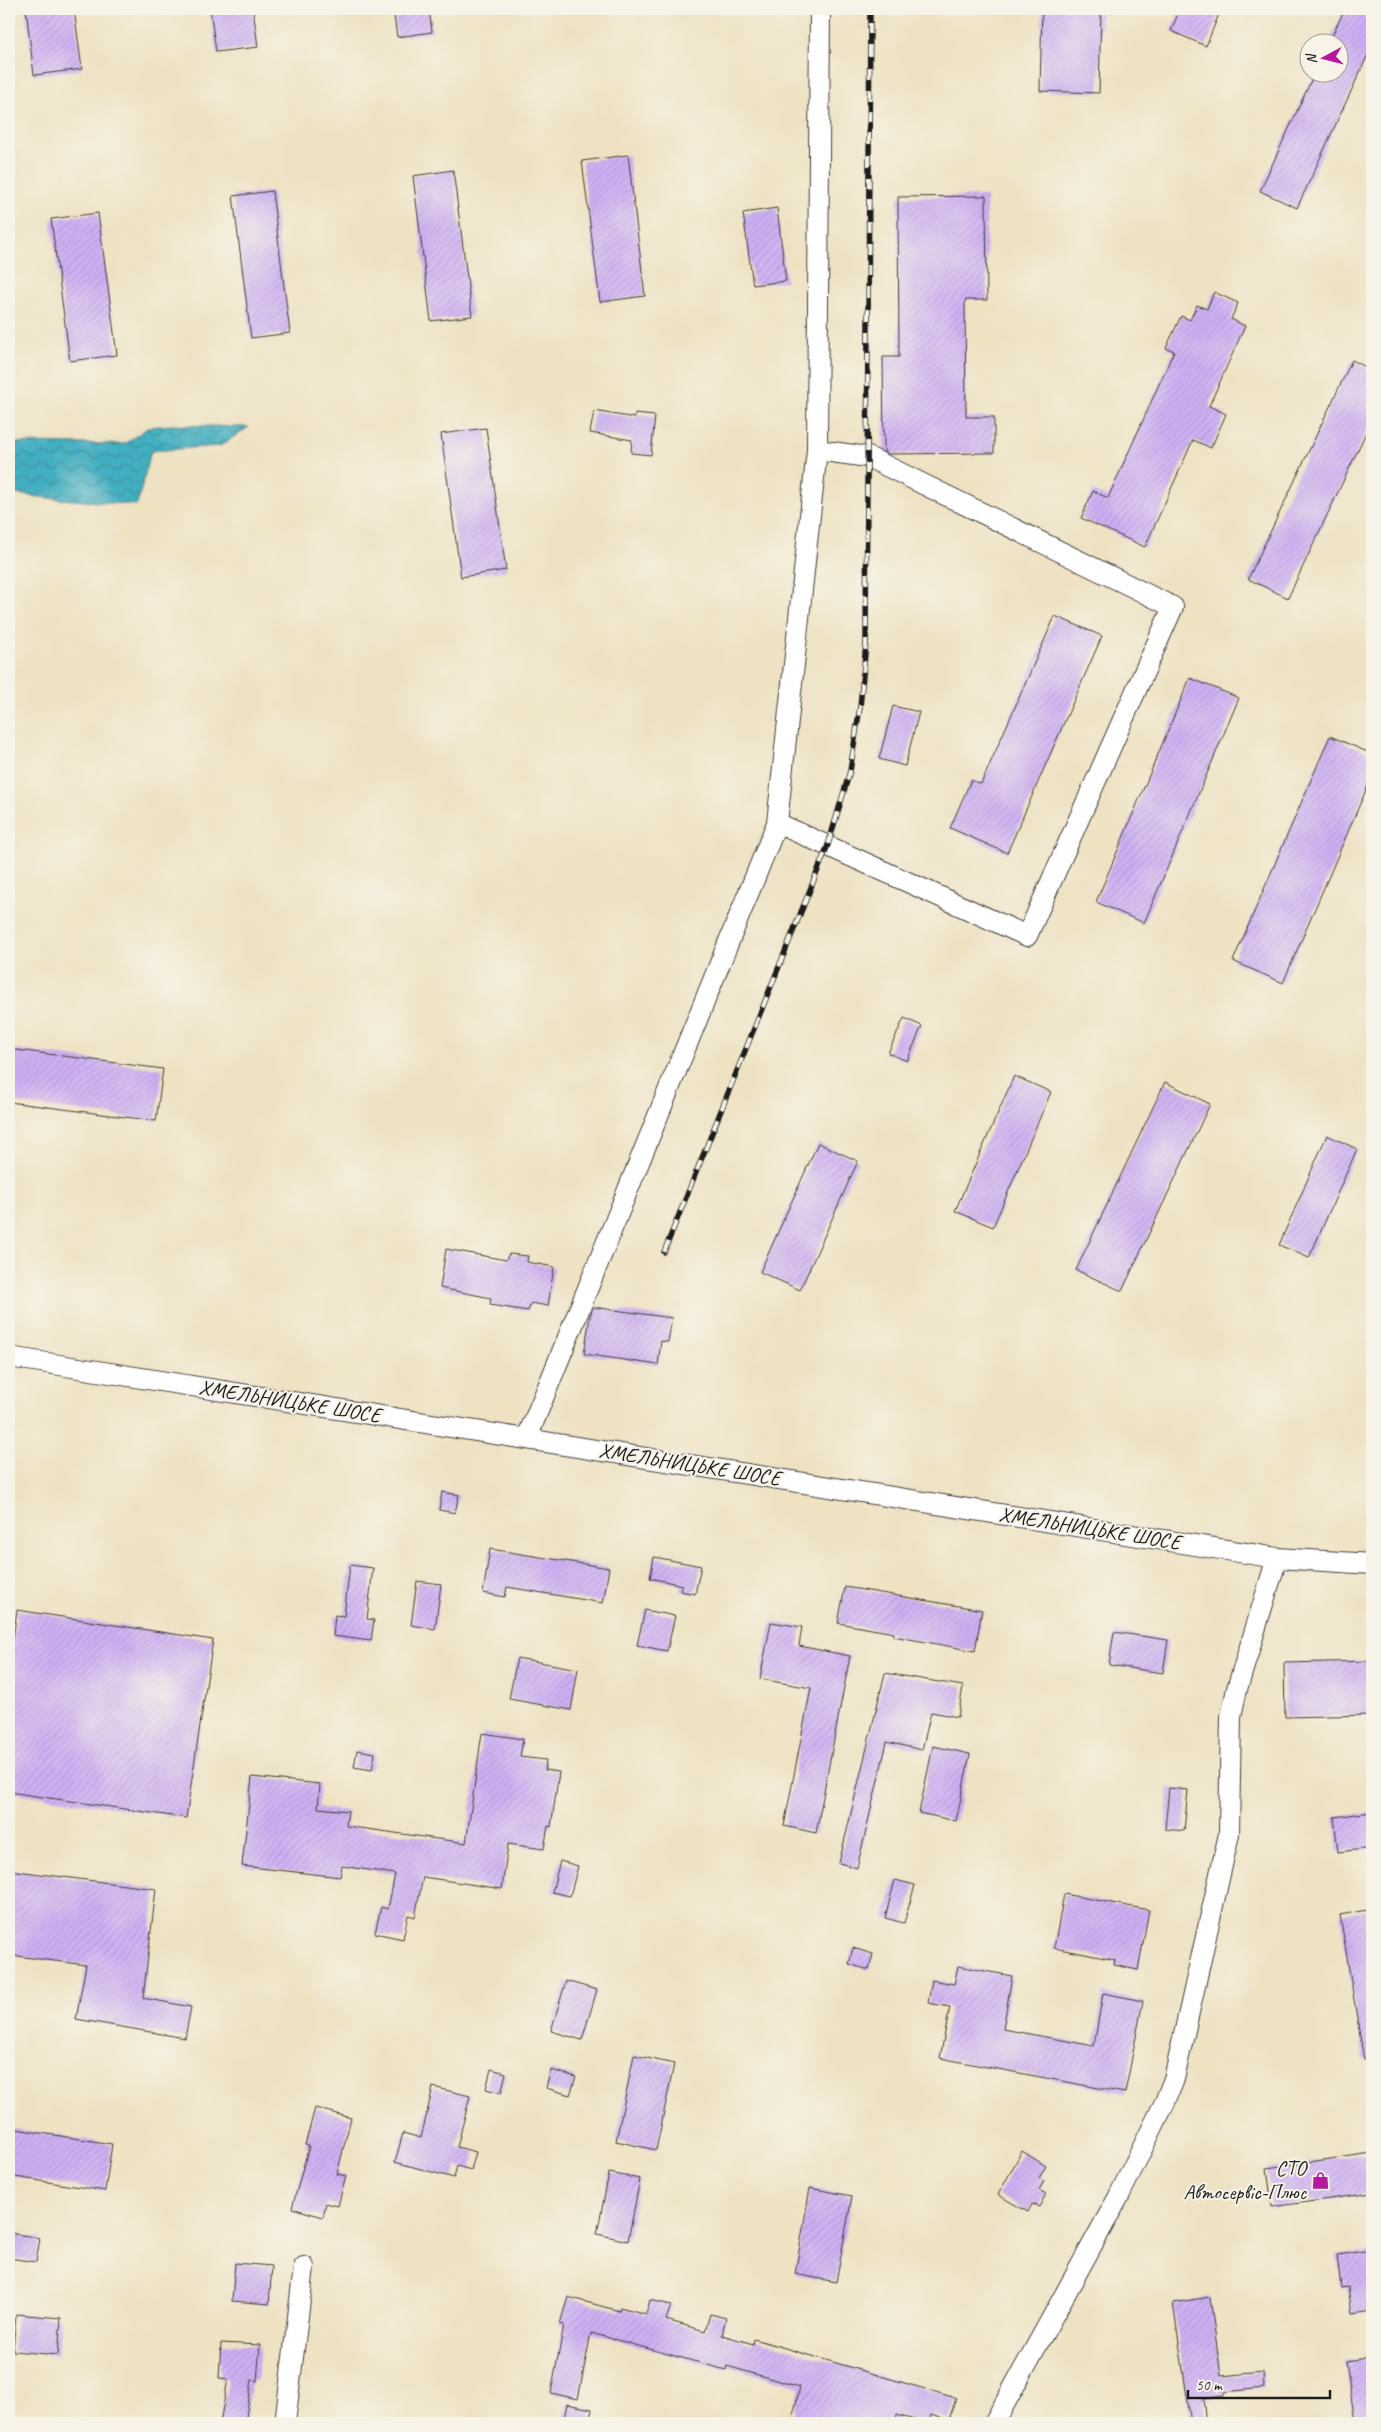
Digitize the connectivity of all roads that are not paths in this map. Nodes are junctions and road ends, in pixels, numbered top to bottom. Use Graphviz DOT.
graph roads {
  1 [pos="820,9"];
  2 [pos="817,450"];
  3 [pos="777,824"];
  4 [pos="9,1357"];
  5 [pos="527,1438"];
  6 [pos="1277,1558"];
  7 [pos="1372,1564"];
  8 [pos="304,2267"];
  9 [pos="285,2423"];
  10 [pos="994,2423"];
  1 -- 2 [label="street"];
  2 -- 3 [label="street"];
  2 -- 3 [label="street"];
  3 -- 5 [label="street"];
  4 -- 5 [label="street, ХМЕЛЬНИЦЬКЕ ШОСЕ"];
  5 -- 6 [label="street, ХМЕЛЬНИЦЬКЕ ШОСЕ"];
  6 -- 7 [label="street, ХМЕЛЬНИЦЬКЕ ШОСЕ"];
  6 -- 10 [label="street"];
  8 -- 9 [label="street"];
}
